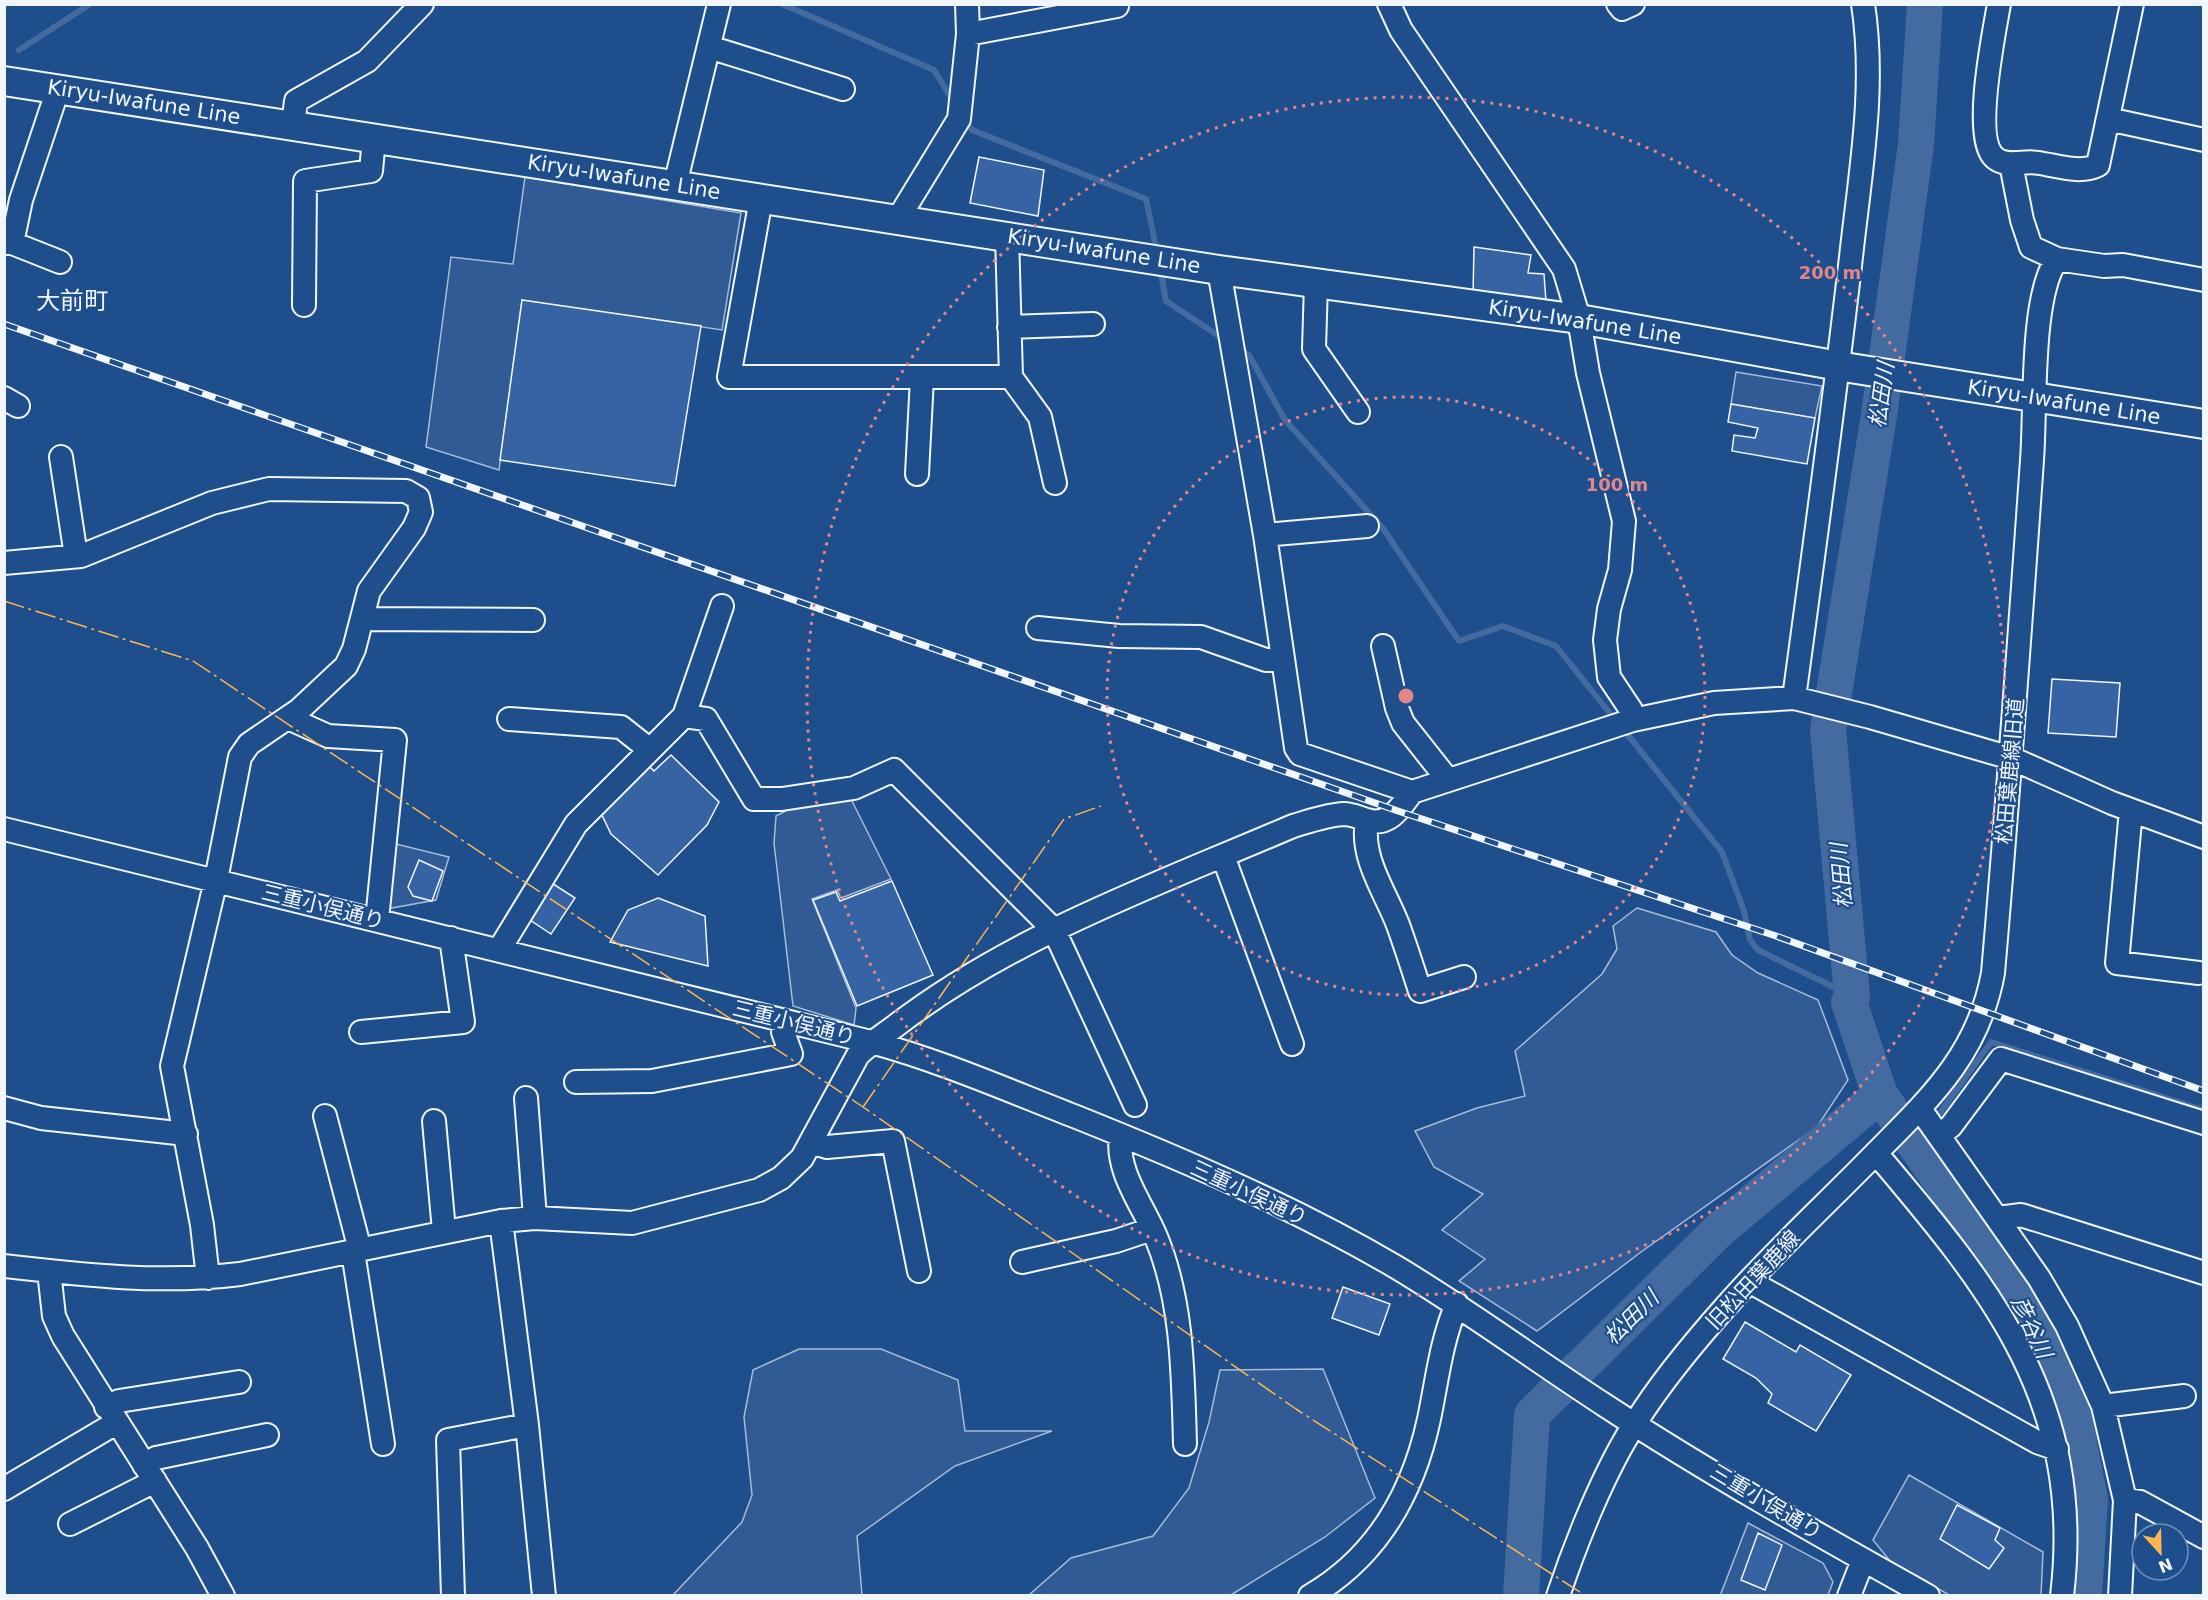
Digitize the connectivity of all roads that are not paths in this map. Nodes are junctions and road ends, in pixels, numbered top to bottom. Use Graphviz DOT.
graph roads {
  1 [pos="422,4"];
  2 [pos="718,4"];
  3 [pos="968,4"];
  4 [pos="1389,4"];
  5 [pos="1618,4"];
  6 [pos="1633,4"];
  7 [pos="1863,4"];
  8 [pos="1999,4"];
  9 [pos="2132,4"];
  10 [pos="1117,6"];
  11 [pos="968,34"];
  12 [pos="709,47"];
  13 [pos="4,81"];
  14 [pos="58,89"];
  15 [pos="843,89"];
  16 [pos="2108,119"];
  17 [pos="293,125"];
  18 [pos="374,138"];
  19 [pos="2204,140"];
  20 [pos="2011,164"];
  21 [pos="675,185"];
  22 [pos="761,199"];
  23 [pos="898,219"];
  24 [pos="1007,235"];
  25 [pos="8,243"];
  26 [pos="2056,259"];
  27 [pos="60,262"];
  28 [pos="1219,270"];
  29 [pos="2204,280"];
  30 [pos="1316,283"];
  31 [pos="304,305"];
  32 [pos="1579,319"];
  33 [pos="1093,324"];
  34 [pos="1009,327"];
  35 [pos="1844,367"];
  36 [pos="1011,377"];
  37 [pos="922,378"];
  38 [pos="2036,399"];
  39 [pos="1358,412"];
  40 [pos="2204,424"];
  41 [pos="61,458"];
  42 [pos="917,474"];
  43 [pos="1055,483"];
  44 [pos="1367,526"];
  45 [pos="1265,535"];
  46 [pos="76,556"];
  47 [pos="4,563"];
  48 [pos="723,606"];
  49 [pos="363,619"];
  50 [pos="533,620"];
  51 [pos="1038,628"];
  52 [pos="1383,646"];
  53 [pos="1282,660"];
  54 [pos="1800,700"];
  55 [pos="684,716"];
  56 [pos="288,718"];
  57 [pos="509,719"];
  58 [pos="1633,720"];
  59 [pos="650,750"];
  60 [pos="2011,758"];
  61 [pos="1448,780"];
  62 [pos="1412,792"];
  63 [pos="2131,810"];
  64 [pos="1367,820"];
  65 [pos="4,829"];
  66 [pos="2204,837"];
  67 [pos="1223,856"];
  68 [pos="216,880"];
  69 [pos="377,920"];
  70 [pos="1054,930"];
  71 [pos="451,938"];
  72 [pos="499,950"];
  73 [pos="2199,973"];
  74 [pos="1464,977"];
  75 [pos="785,1021"];
  76 [pos="361,1032"];
  77 [pos="871,1042"];
  78 [pos="1292,1044"];
  79 [pos="576,1082"];
  80 [pos="526,1098"];
  81 [pos="1135,1105"];
  82 [pos="4,1108"];
  83 [pos="325,1116"];
  84 [pos="434,1121"];
  85 [pos="1927,1122"];
  86 [pos="2204,1123"];
  87 [pos="186,1134"];
  88 [pos="1121,1135"];
  89 [pos="811,1142"];
  90 [pos="1880,1149"];
  91 [pos="535,1218"];
  92 [pos="1998,1218"];
  93 [pos="501,1221"];
  94 [pos="1152,1229"];
  95 [pos="444,1231"];
  96 [pos="356,1251"];
  97 [pos="1022,1262"];
  98 [pos="4,1266"];
  99 [pos="49,1271"];
  100 [pos="919,1271"];
  101 [pos="2204,1273"];
  102 [pos="208,1278"];
  103 [pos="1749,1281"];
  104 [pos="1457,1304"];
  105 [pos="239,1382"];
  106 [pos="2184,1396"];
  107 [pos="2103,1406"];
  108 [pos="111,1415"];
  109 [pos="1634,1424"];
  110 [pos="527,1425"];
  111 [pos="267,1435"];
  112 [pos="383,1444"];
  113 [pos="1185,1444"];
  114 [pos="2057,1449"];
  115 [pos="149,1473"];
  116 [pos="4,1489"];
  117 [pos="2125,1500"];
  118 [pos="70,1524"];
  119 [pos="2204,1537"];
  120 [pos="1863,1560"];
  121 [pos="222,1596"];
  122 [pos="453,1596"];
  123 [pos="544,1596"];
  124 [pos="1310,1596"];
  125 [pos="1558,1596"];
  126 [pos="1849,1596"];
  127 [pos="1928,1596"];
  128 [pos="2062,1596"];
  129 [pos="2120,1596"];
  1 -- 17 [label="street"];
  2 -- 12 [label="street"];
  3 -- 11 [label="street"];
  4 -- 32 [label="street"];
  5 -- 6 [label="street"];
  7 -- 35 [label="street"];
  8 -- 20 [label="street"];
  9 -- 16 [label="street"];
  10 -- 11 [label="street"];
  11 -- 23 [label="street"];
  12 -- 15 [label="street"];
  12 -- 21 [label="street"];
  13 -- 14 [label="main road, Kiryu-Iwafune Line"];
  14 -- 17 [label="main road, Kiryu-Iwafune Line"];
  14 -- 25 [label="street"];
  16 -- 19 [label="street"];
  16 -- 20 [label="street"];
  17 -- 18 [label="main road, Kiryu-Iwafune Line"];
  18 -- 21 [label="main road, Kiryu-Iwafune Line"];
  18 -- 31 [label="street"];
  20 -- 26 [label="street"];
  21 -- 22 [label="main road, Kiryu-Iwafune Line"];
  22 -- 23 [label="main road, Kiryu-Iwafune Line"];
  22 -- 37 [label="street"];
  23 -- 24 [label="main road, Kiryu-Iwafune Line"];
  24 -- 28 [label="main road, Kiryu-Iwafune Line"];
  24 -- 34 [label="street"];
  25 -- 27 [label="street"];
  26 -- 29 [label="street"];
  26 -- 38 [label="street, 松田葉鹿線旧道"];
  28 -- 30 [label="main road, Kiryu-Iwafune Line"];
  28 -- 45 [label="street"];
  30 -- 32 [label="main road, Kiryu-Iwafune Line"];
  30 -- 39 [label="street"];
  32 -- 35 [label="main road, Kiryu-Iwafune Line"];
  32 -- 58 [label="street"];
  33 -- 34 [label="street"];
  34 -- 36 [label="street"];
  35 -- 38 [label="main road, Kiryu-Iwafune Line"];
  35 -- 54 [label="street"];
  36 -- 37 [label="street"];
  36 -- 43 [label="street"];
  37 -- 42 [label="street"];
  38 -- 40 [label="main road, Kiryu-Iwafune Line"];
  38 -- 60 [label="street, 松田葉鹿線旧道"];
  41 -- 46 [label="street"];
  44 -- 45 [label="street"];
  45 -- 53 [label="street"];
  46 -- 47 [label="street"];
  46 -- 49 [label="street"];
  48 -- 55 [label="street"];
  49 -- 50 [label="street"];
  49 -- 56 [label="street"];
  51 -- 53 [label="street"];
  52 -- 61 [label="street"];
  53 -- 62 [label="street"];
  54 -- 58 [label="street"];
  54 -- 60 [label="street"];
  55 -- 59 [label="street"];
  55 -- 70 [label="street"];
  56 -- 68 [label="street"];
  56 -- 69 [label="street"];
  57 -- 59 [label="street"];
  58 -- 61 [label="street"];
  59 -- 72 [label="street"];
  60 -- 63 [label="street"];
  60 -- 85 [label="street, 松田葉鹿線旧道"];
  61 -- 62 [label="street"];
  62 -- 64 [label="street"];
  63 -- 66 [label="street"];
  63 -- 73 [label="street"];
  64 -- 67 [label="street"];
  64 -- 74 [label="street"];
  65 -- 68 [label="street, 三重小俣通り"];
  67 -- 70 [label="street"];
  67 -- 78 [label="street"];
  68 -- 69 [label="street, 三重小俣通り"];
  68 -- 87 [label="street"];
  69 -- 71 [label="street, 三重小俣通り"];
  70 -- 77 [label="street"];
  70 -- 81 [label="street"];
  71 -- 72 [label="street, 三重小俣通り"];
  71 -- 76 [label="street"];
  72 -- 75 [label="street, 三重小俣通り"];
  75 -- 77 [label="street, 三重小俣通り"];
  75 -- 79 [label="street"];
  77 -- 88 [label="street, 三重小俣通り"];
  77 -- 89 [label="street"];
  80 -- 91 [label="street"];
  82 -- 87 [label="street"];
  83 -- 96 [label="street"];
  84 -- 95 [label="street"];
  85 -- 86 [label="street"];
  85 -- 90 [label="street, 旧松田葉鹿線"];
  85 -- 92 [label="street"];
  87 -- 102 [label="street"];
  88 -- 94 [label="street"];
  88 -- 104 [label="street, 三重小俣通り"];
  89 -- 91 [label="street"];
  89 -- 100 [label="street"];
  90 -- 103 [label="street, 旧松田葉鹿線"];
  90 -- 114 [label="street"];
  91 -- 93 [label="street"];
  92 -- 101 [label="street"];
  92 -- 107 [label="street"];
  93 -- 95 [label="street"];
  93 -- 110 [label="street"];
  94 -- 97 [label="street"];
  94 -- 113 [label="street"];
  95 -- 96 [label="street"];
  96 -- 102 [label="street"];
  96 -- 112 [label="street"];
  98 -- 99 [label="street"];
  99 -- 102 [label="street"];
  99 -- 108 [label="street"];
  103 -- 109 [label="street, 旧松田葉鹿線"];
  103 -- 114 [label="street"];
  104 -- 109 [label="street, 三重小俣通り"];
  104 -- 124 [label="street"];
  105 -- 108 [label="street"];
  106 -- 107 [label="street"];
  107 -- 117 [label="street"];
  108 -- 115 [label="street"];
  108 -- 116 [label="street"];
  109 -- 120 [label="street, 三重小俣通り"];
  109 -- 125 [label="street"];
  110 -- 122 [label="street"];
  110 -- 123 [label="street"];
  111 -- 115 [label="street"];
  114 -- 128 [label="street"];
  115 -- 118 [label="street"];
  115 -- 121 [label="street"];
  117 -- 119 [label="street"];
  117 -- 129 [label="street"];
  120 -- 126 [label="street"];
  120 -- 127 [label="street, 三重小俣通り"];
}
